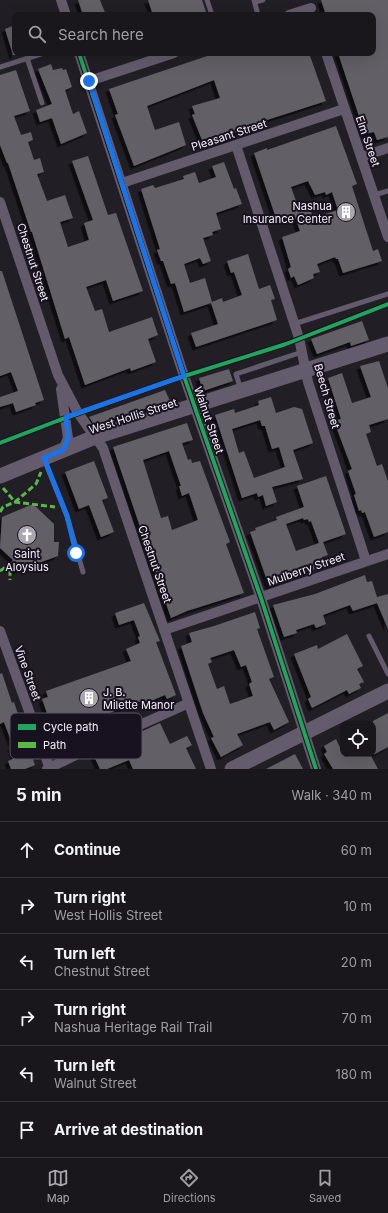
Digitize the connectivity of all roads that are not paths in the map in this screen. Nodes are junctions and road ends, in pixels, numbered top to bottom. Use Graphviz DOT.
graph roads {
  1 [pos="61,0"];
  2 [pos="207,0"];
  3 [pos="263,0"];
  4 [pos="254,1"];
  5 [pos="311,8"];
  6 [pos="65,12"];
  7 [pos="211,12"];
  8 [pos="257,12"];
  9 [pos="298,12"];
  10 [pos="34,56"];
  11 [pos="80,56"];
  12 [pos="165,56"];
  13 [pos="327,56"];
  14 [pos="27,58"];
  15 [pos="0,67"];
  16 [pos="89,81"];
  17 [pos="42,103"];
  18 [pos="344,108"];
  19 [pos="236,145"];
  20 [pos="388,148"];
  21 [pos="361,157"];
  22 [pos="122,183"];
  23 [pos="388,191"];
  24 [pos="374,195"];
  25 [pos="0,202"];
  26 [pos="388,237"];
  27 [pos="388,294"];
  28 [pos="294,324"];
  29 [pos="388,344"];
  30 [pos="303,352"];
  31 [pos="306,370"];
  32 [pos="58,375"];
  33 [pos="242,390"];
  34 [pos="194,406"];
  35 [pos="95,437"];
  36 [pos="63,450"];
  37 [pos="44,458"];
  38 [pos="0,476"];
  39 [pos="388,554"];
  40 [pos="366,561"];
  41 [pos="83,572"];
  42 [pos="261,598"];
  43 [pos="164,630"];
  44 [pos="0,631"];
  45 [pos="369,636"];
  46 [pos="388,674"];
  47 [pos="388,691"];
  48 [pos="189,703"];
  49 [pos="29,713"];
  50 [pos="142,725"];
  51 [pos="304,733"];
  52 [pos="45,759"];
  53 [pos="70,759"];
  54 [pos="242,766"];
  55 [pos="49,769"];
  56 [pos="211,769"];
  57 [pos="316,769"];
  1 -- 6 [label="street"];
  2 -- 7 [label="lane"];
  3 -- 4 [label="lane"];
  4 -- 8 [label="lane"];
  5 -- 9 [label="street"];
  10 -- 14 [label="lane"];
  11 -- 16 [label="street, Walnut Street"];
  12 -- 16 [label="street"];
  13 -- 18 [label="street, Elm Street"];
  14 -- 15 [label="lane"];
  14 -- 17 [label="lane"];
  16 -- 22 [label="street, Walnut Street"];
  18 -- 19 [label="street, Pleasant Street"];
  18 -- 21 [label="street, Elm Street"];
  19 -- 22 [label="street, Pleasant Street"];
  19 -- 28 [label="street, Beech Street"];
  20 -- 21 [label="street"];
  21 -- 24 [label="street, Elm Street"];
  22 -- 34 [label="street, Walnut Street"];
  23 -- 24 [label="lane"];
  24 -- 26 [label="street, Elm Street"];
  25 -- 32 [label="street, Chestnut Street"];
  27 -- 28 [label="lane"];
  28 -- 30 [label="street, Beech Street"];
  29 -- 31 [label="main road, West Hollis Street"];
  30 -- 31 [label="street, Beech Street"];
  30 -- 33 [label="lane"];
  31 -- 33 [label="main road, West Hollis Street"];
  31 -- 40 [label="street, Beech Street"];
  32 -- 35 [label="street, Chestnut Street"];
  32 -- 36 [label="street, Chestnut Street"];
  33 -- 34 [label="main road, West Hollis Street"];
  34 -- 35 [label="main road, West Hollis Street"];
  34 -- 42 [label="street, Walnut Street"];
  35 -- 36 [label="main road, West Hollis Street"];
  35 -- 43 [label="street, Chestnut Street"];
  36 -- 37 [label="main road, West Hollis Street"];
  37 -- 38 [label="main road, West Hollis Street"];
  37 -- 41 [label="lane"];
  39 -- 40 [label="street, Mulberry Street"];
  40 -- 42 [label="street, Mulberry Street"];
  42 -- 43 [label="street, Mulberry Street"];
  42 -- 51 [label="street, Walnut Street"];
  43 -- 48 [label="street, Chestnut Street"];
  44 -- 49 [label="street, Vine Street"];
  45 -- 46 [label="lane"];
  47 -- 51 [label="main road"];
  48 -- 50 [label="street"];
  48 -- 56 [label="street, Chestnut Street"];
  51 -- 54 [label="main road"];
  51 -- 57 [label="street, Walnut Street"];
  52 -- 55 [label="street, Vine Street"];
  53 -- 55 [label="street"];
}
